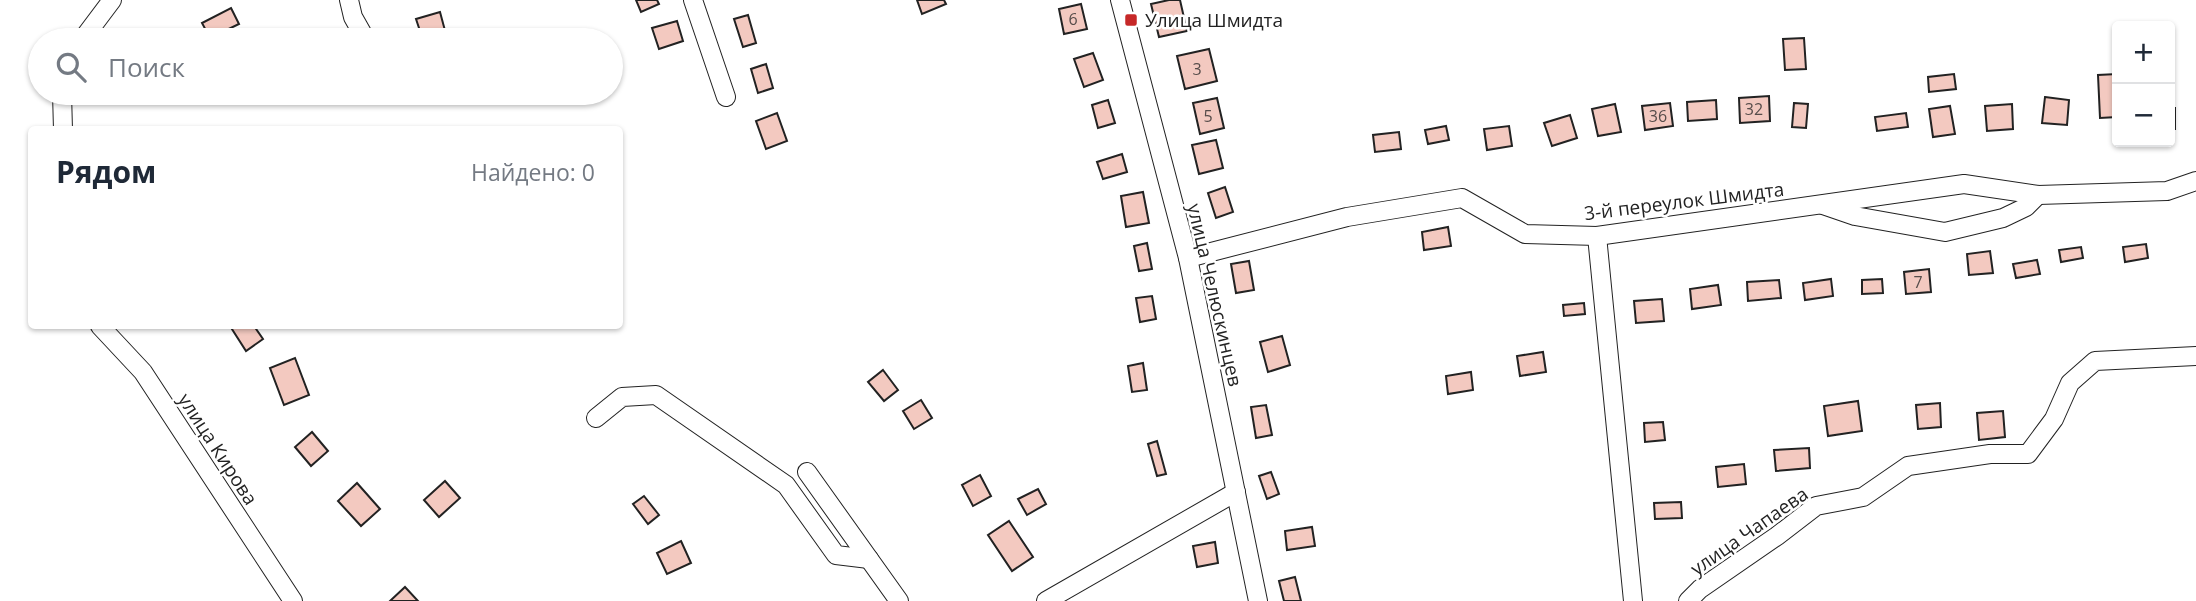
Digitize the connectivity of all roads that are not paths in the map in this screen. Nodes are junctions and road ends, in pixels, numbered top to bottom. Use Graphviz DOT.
graph roads {
  1 [pos="112,0"];
  2 [pos="349,0"];
  3 [pos="693,0"];
  4 [pos="1120,0"];
  5 [pos="91,28"];
  6 [pos="359,28"];
  7 [pos="726,97"];
  8 [pos="62,105"];
  9 [pos="63,126"];
  10 [pos="2196,181"];
  11 [pos="2038,195"];
  12 [pos="1824,205"];
  13 [pos="1597,236"];
  14 [pos="1188,258"];
  15 [pos="103,329"];
  16 [pos="2196,356"];
  17 [pos="596,418"];
  18 [pos="807,472"];
  19 [pos="1236,492"];
  20 [pos="869,559"];
  21 [pos="293,601"];
  22 [pos="899,601"];
  23 [pos="1046,601"];
  24 [pos="1258,601"];
  25 [pos="1633,601"];
  26 [pos="1688,601"];
  1 -- 5 [label="street"];
  2 -- 6 [label="street"];
  3 -- 7 [label="street"];
  4 -- 14 [label="street, улица Челюскинцев"];
  8 -- 9 [label="street"];
  10 -- 11 [label="street, 3-й переулок Шмидта"];
  11 -- 12 [label="street"];
  11 -- 13 [label="street, 3-й переулок Шмидта"];
  13 -- 14 [label="street, 3-й переулок Шмидта"];
  13 -- 25 [label="street"];
  14 -- 19 [label="street, улица Челюскинцев"];
  15 -- 21 [label="street, улица Кирова"];
  16 -- 26 [label="street, улица Чапаева"];
  17 -- 20 [label="street"];
  18 -- 20 [label="street"];
  19 -- 23 [label="street"];
  19 -- 24 [label="street, улица Челюскинцев"];
  20 -- 22 [label="street"];
}
